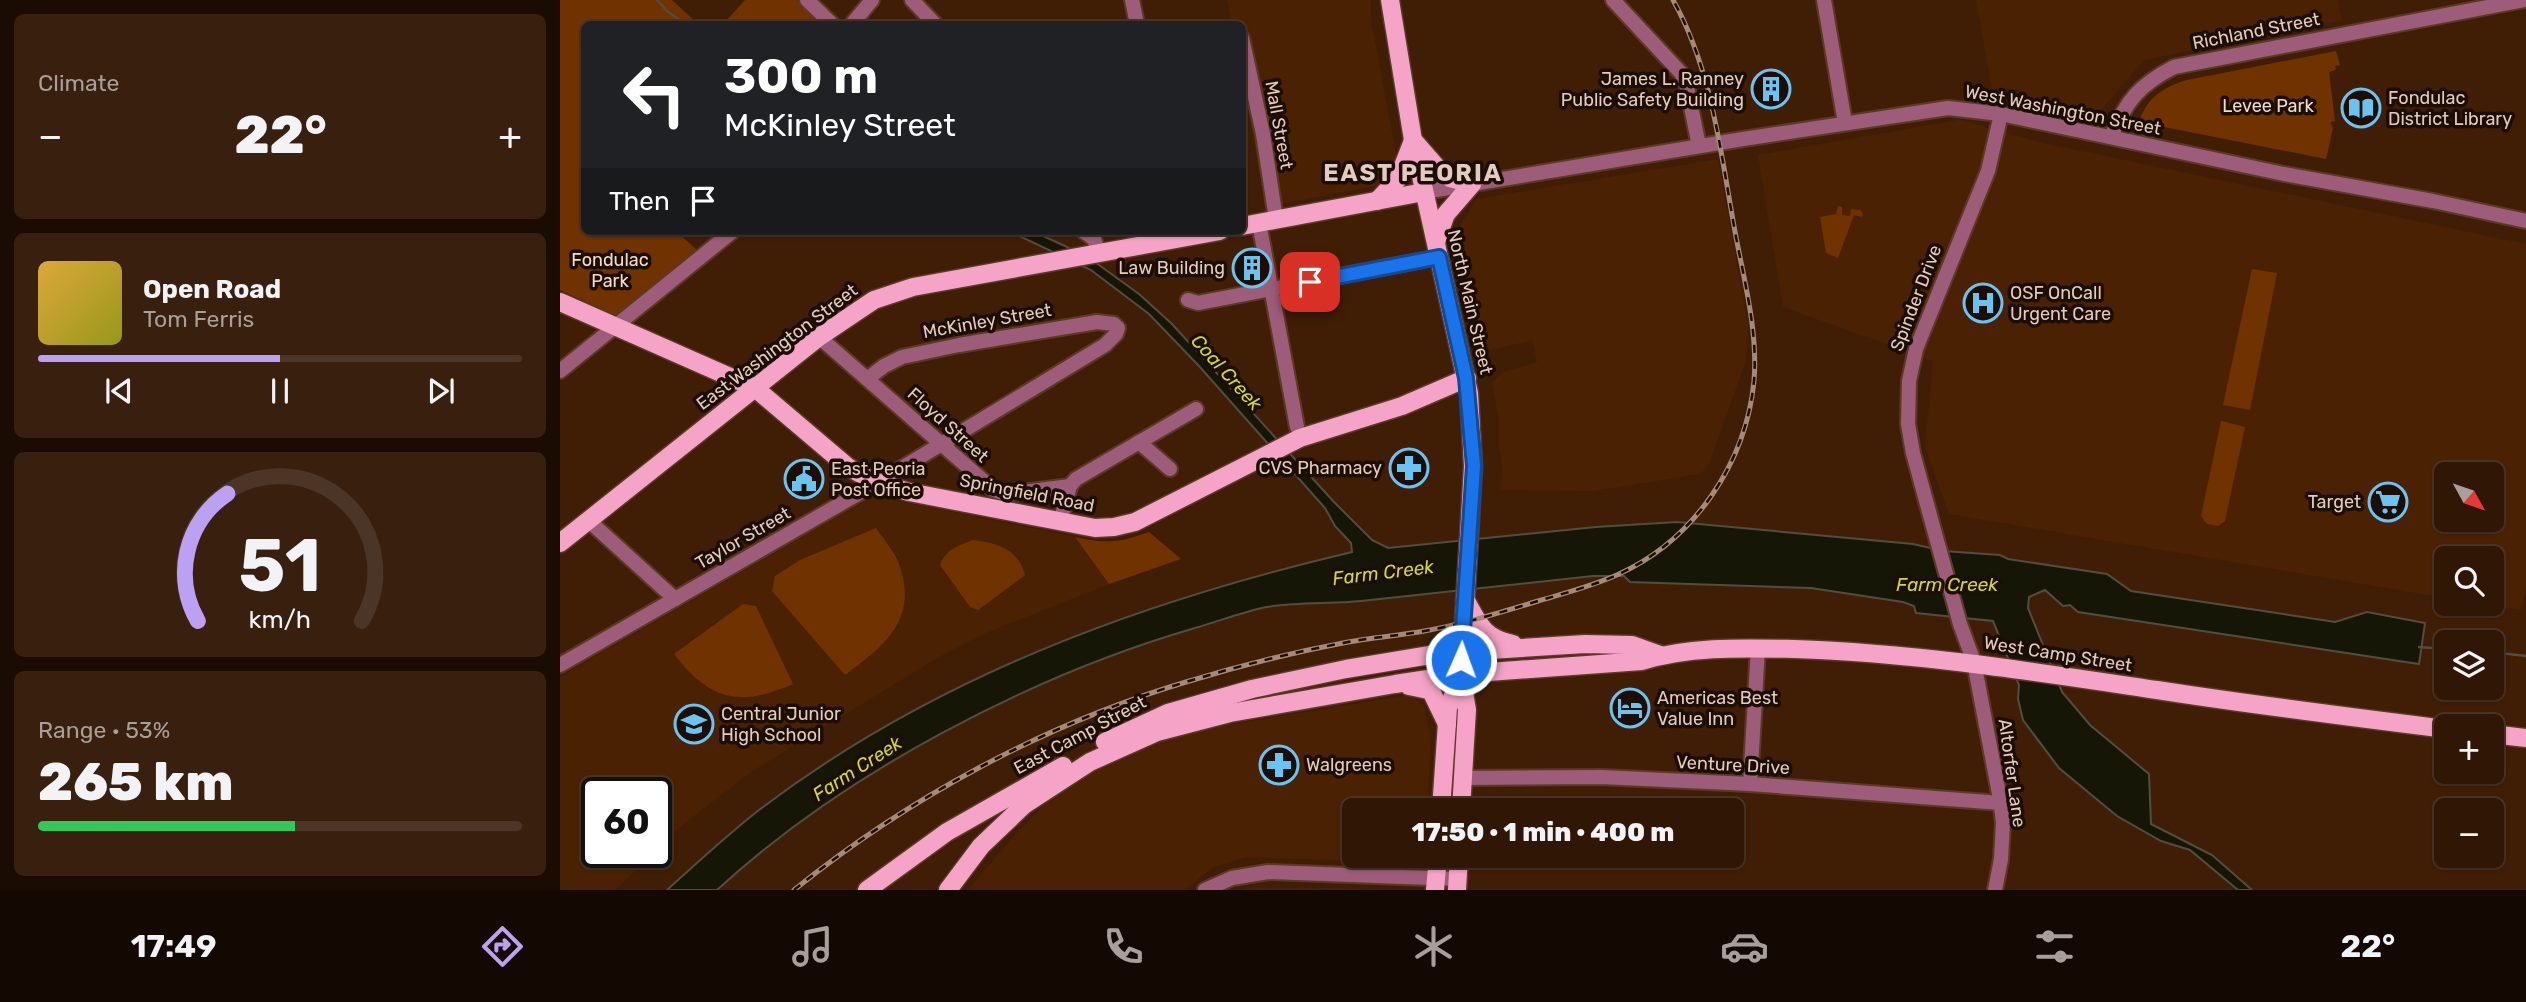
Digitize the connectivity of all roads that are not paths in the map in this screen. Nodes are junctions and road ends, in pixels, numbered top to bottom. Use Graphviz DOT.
graph roads {
  1 [pos="807,0"];
  2 [pos="872,0"];
  3 [pos="912,0"];
  4 [pos="1132,0"];
  5 [pos="1390,0"];
  6 [pos="1613,0"];
  7 [pos="1824,0"];
  8 [pos="2519,1"];
  9 [pos="829,21"];
  10 [pos="854,21"];
  11 [pos="932,21"];
  12 [pos="1136,21"];
  13 [pos="1246,56"];
  14 [pos="2001,114"];
  15 [pos="1845,123"];
  16 [pos="2111,137"];
  17 [pos="1413,140"];
  18 [pos="1699,146"];
  19 [pos="1472,184"];
  20 [pos="1424,192"];
  21 [pos="1377,201"];
  22 [pos="2526,221"];
  23 [pos="1259,223"];
  24 [pos="728,235"];
  25 [pos="1088,235"];
  26 [pos="1174,236"];
  27 [pos="1437,250"];
  28 [pos="1084,257"];
  29 [pos="1271,289"];
  30 [pos="1188,300"];
  31 [pos="560,302"];
  32 [pos="614,327"];
  33 [pos="1118,328"];
  34 [pos="819,337"];
  35 [pos="560,371"];
  36 [pos="1466,378"];
  37 [pos="867,379"];
  38 [pos="755,388"];
  39 [pos="1196,409"];
  40 [pos="1297,427"];
  41 [pos="1139,442"];
  42 [pos="942,445"];
  43 [pos="1170,468"];
  44 [pos="877,483"];
  45 [pos="1070,486"];
  46 [pos="588,520"];
  47 [pos="1060,522"];
  48 [pos="560,543"];
  49 [pos="675,599"];
  50 [pos="1465,599"];
  51 [pos="1528,646"];
  52 [pos="1758,648"];
  53 [pos="1462,652"];
  54 [pos="1660,655"];
  55 [pos="1974,663"];
  56 [pos="560,665"];
  57 [pos="1461,674"];
  58 [pos="1395,684"];
  59 [pos="1447,725"];
  60 [pos="2434,728"];
  61 [pos="2504,735"];
  62 [pos="2526,738"];
  63 [pos="1462,778"];
  64 [pos="1750,784"];
  65 [pos="1442,798"];
  66 [pos="1461,798"];
  67 [pos="2001,803"];
  68 [pos="1435,884"];
  69 [pos="1457,885"];
  70 [pos="867,890"];
  71 [pos="948,890"];
  72 [pos="1205,890"];
  73 [pos="1995,890"];
  1 -- 9 [label="street"];
  2 -- 10 [label="street"];
  3 -- 11 [label="street"];
  4 -- 12 [label="street"];
  5 -- 17 [label="main road, North Main Street"];
  6 -- 18 [label="street"];
  7 -- 15 [label="street"];
  8 -- 16 [label="street, Richland Street"];
  13 -- 23 [label="street, Mall Street"];
  14 -- 15 [label="street, West Washington Street"];
  14 -- 16 [label="street, West Washington Street"];
  14 -- 55 [label="street, Spinder Drive"];
  15 -- 18 [label="street, West Washington Street"];
  16 -- 22 [label="street, West Washington Street"];
  17 -- 19 [label="main road"];
  17 -- 20 [label="main road, North Main Street"];
  17 -- 21 [label="main road"];
  18 -- 19 [label="street, West Washington Street"];
  19 -- 20 [label="street, West Washington Street"];
  19 -- 27 [label="main road"];
  20 -- 21 [label="main road"];
  20 -- 27 [label="main road, North Main Street"];
  21 -- 23 [label="main road"];
  23 -- 29 [label="street, Mall Street"];
  24 -- 32 [label="street"];
  25 -- 28 [label="street"];
  26 -- 28 [label="main road, East Washington Street"];
  27 -- 29 [label="street"];
  27 -- 36 [label="main road, North Main Street"];
  28 -- 34 [label="main road, East Washington Street"];
  29 -- 30 [label="street"];
  29 -- 40 [label="street, Mall Street"];
  31 -- 32 [label="main road, Springfield Road"];
  32 -- 35 [label="street"];
  32 -- 38 [label="main road, Springfield Road"];
  33 -- 37 [label="street, McKinley Street"];
  33 -- 42 [label="street, Taylor Street"];
  34 -- 37 [label="street, Floyd Street"];
  34 -- 38 [label="main road, East Washington Street"];
  36 -- 47 [label="main road, Springfield Road"];
  36 -- 50 [label="main road, North Main Street"];
  37 -- 42 [label="street, Floyd Street"];
  38 -- 44 [label="main road, Springfield Road"];
  38 -- 46 [label="main road, East Washington Street"];
  39 -- 41 [label="street"];
  41 -- 43 [label="street"];
  41 -- 45 [label="street"];
  42 -- 44 [label="street, Taylor Street"];
  42 -- 45 [label="street, Floyd Street"];
  44 -- 47 [label="main road, Springfield Road"];
  44 -- 49 [label="street, Taylor Street"];
  45 -- 47 [label="street"];
  46 -- 48 [label="main road, East Washington Street"];
  46 -- 49 [label="street"];
  49 -- 56 [label="street, Taylor Street"];
  50 -- 51 [label="main road"];
  50 -- 53 [label="main road, North Main Street"];
  51 -- 53 [label="main road, West Camp Street"];
  51 -- 54 [label="main road, West Camp Street"];
  52 -- 54 [label="main road, West Camp Street"];
  52 -- 55 [label="main road, West Camp Street"];
  52 -- 64 [label="street"];
  53 -- 57 [label="main road, North Main Street"];
  53 -- 70 [label="main road, East Camp Street"];
  54 -- 57 [label="main road, West Camp Street"];
  55 -- 60 [label="main road, West Camp Street"];
  55 -- 67 [label="street, Altorfer Lane"];
  57 -- 58 [label="main road, East Camp Street"];
  57 -- 59 [label="main road, North Main Street"];
  57 -- 63 [label="main road, North Main Street"];
  58 -- 59 [label="main road"];
  58 -- 71 [label="main road, East Camp Street"];
  59 -- 65 [label="main road, North Main Street"];
  61 -- 62 [label="main road"];
  63 -- 64 [label="street, Venture Drive"];
  63 -- 66 [label="main road, North Main Street"];
  64 -- 67 [label="street, Venture Drive"];
  67 -- 73 [label="street, Altorfer Lane"];
  68 -- 69 [label="street"];
  68 -- 72 [label="street"];
}
